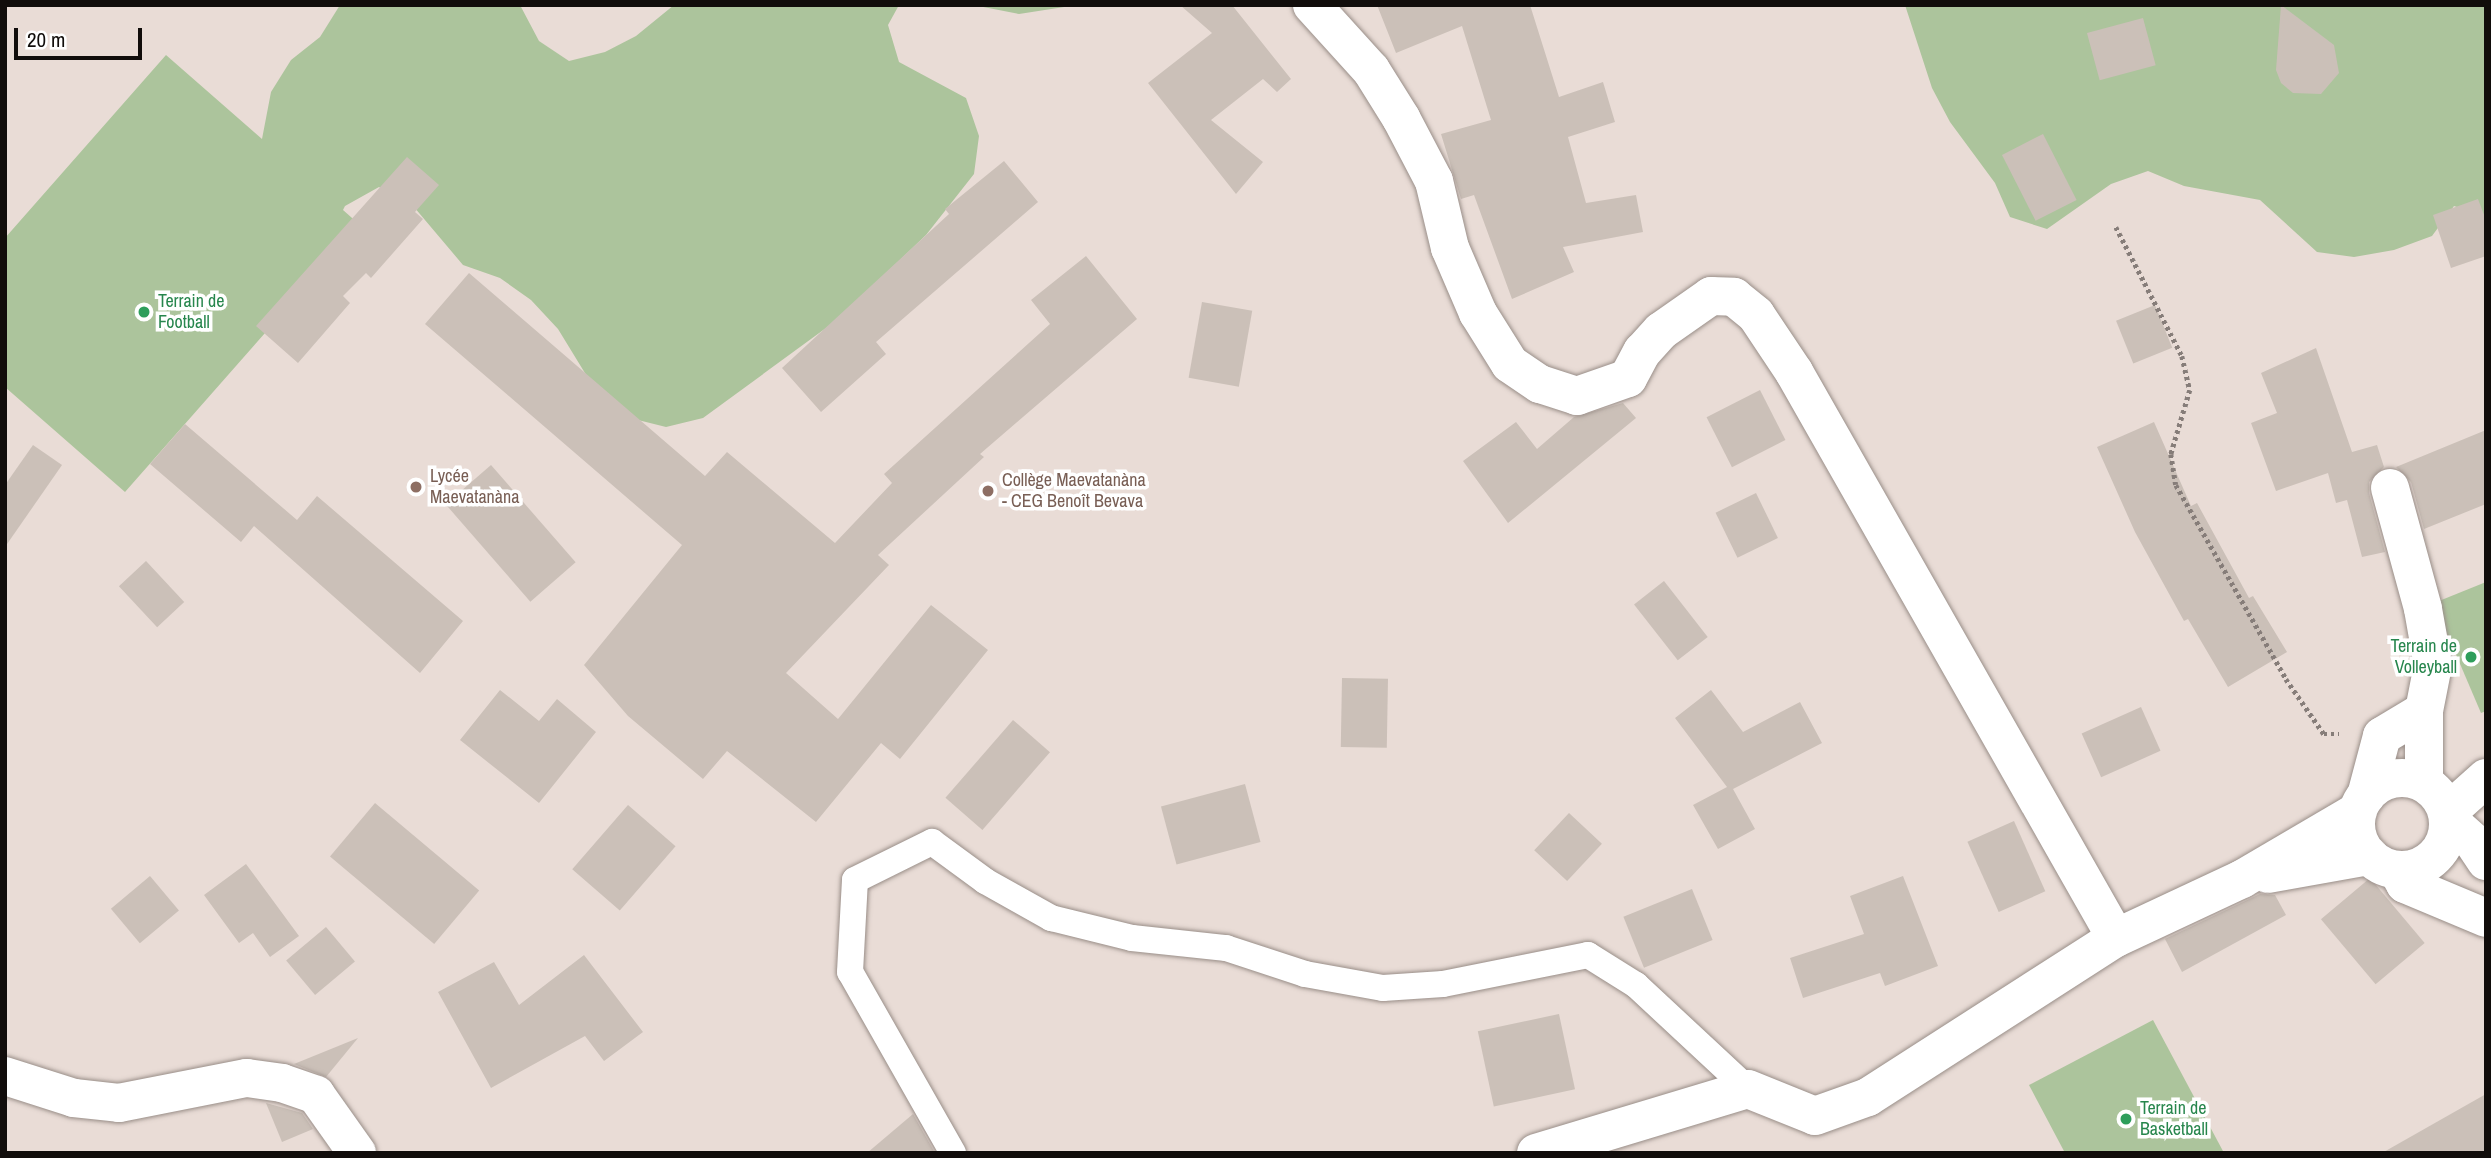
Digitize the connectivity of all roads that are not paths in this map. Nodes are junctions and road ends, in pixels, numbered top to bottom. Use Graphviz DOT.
graph roads {
  1 [pos="1312,5"];
  2 [pos="2390,488"];
  3 [pos="2424,711"];
  4 [pos="2486,778"];
  5 [pos="2424,783"];
  6 [pos="2362,803"];
  7 [pos="2449,817"];
  8 [pos="2486,861"];
  9 [pos="2383,863"];
  10 [pos="2242,879"];
  11 [pos="2486,918"];
  12 [pos="2116,938"];
  13 [pos="5,1076"];
  14 [pos="1748,1089"];
  15 [pos="358,1153"];
  16 [pos="954,1153"];
  17 [pos="1536,1153"];
  1 -- 12 [label="street"];
  2 -- 3 [label="street"];
  3 -- 5 [label="street"];
  3 -- 6 [label="street"];
  4 -- 7 [label="street"];
  5 -- 6 [label="street"];
  5 -- 7 [label="street"];
  6 -- 9 [label="street"];
  6 -- 10 [label="street"];
  7 -- 8 [label="street"];
  7 -- 9 [label="street"];
  9 -- 10 [label="street"];
  9 -- 11 [label="street"];
  10 -- 12 [label="street"];
  12 -- 14 [label="street"];
  13 -- 15 [label="street"];
  14 -- 16 [label="lane"];
  14 -- 17 [label="street"];
}
